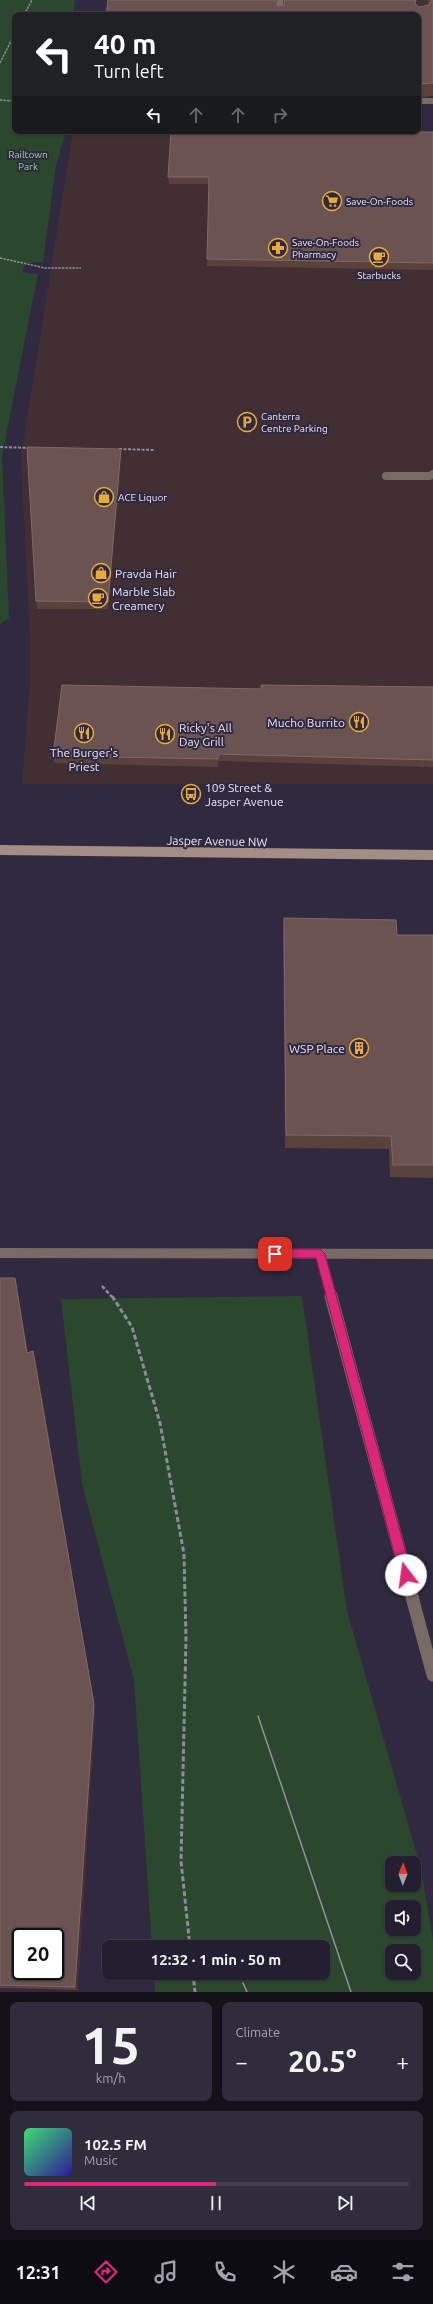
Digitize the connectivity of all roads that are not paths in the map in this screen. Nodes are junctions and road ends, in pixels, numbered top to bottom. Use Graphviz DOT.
graph roads {
  1 [pos="280,0"];
  2 [pos="280,12"];
  3 [pos="421,101"];
  4 [pos="433,101"];
  5 [pos="433,474"];
  6 [pos="386,476"];
  7 [pos="0,850"];
  8 [pos="433,855"];
  9 [pos="0,1253"];
  10 [pos="320,1254"];
  11 [pos="433,1254"];
  12 [pos="433,1675"];
  1 -- 2 [label="street"];
  3 -- 4 [label="street"];
  5 -- 6 [label="street"];
  7 -- 8 [label="main road, Jasper Avenue NW"];
  9 -- 10 [label="street"];
  10 -- 11 [label="street"];
  10 -- 12 [label="street"];
}
